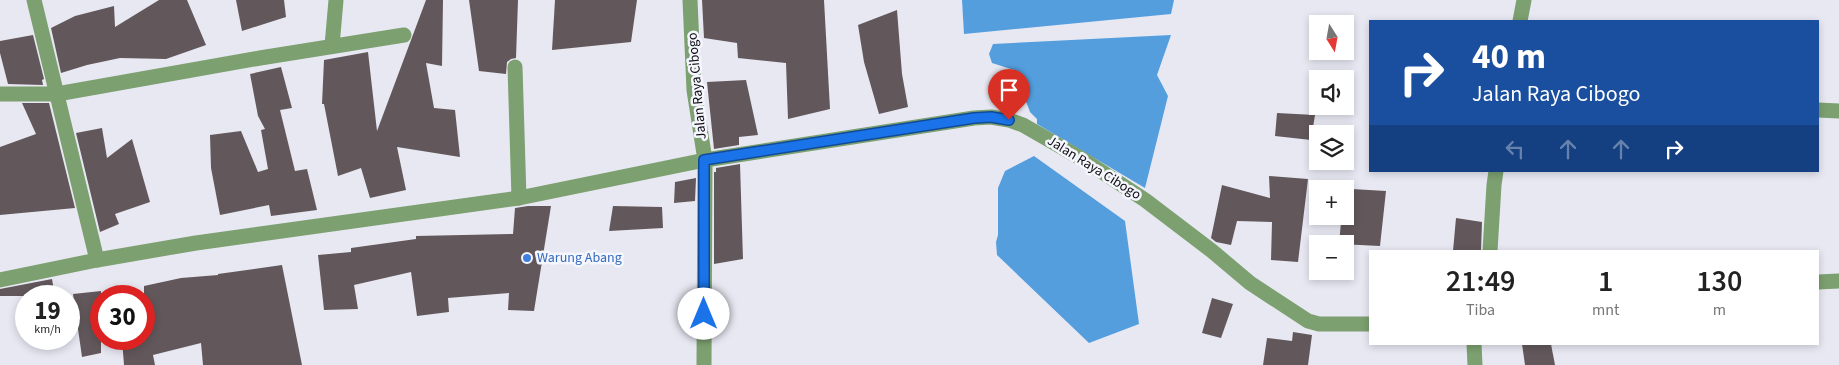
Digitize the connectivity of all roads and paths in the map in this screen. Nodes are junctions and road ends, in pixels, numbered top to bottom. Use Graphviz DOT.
graph roads {
  1 [pos="34,0"];
  2 [pos="336,0"];
  3 [pos="690,0"];
  4 [pos="1524,0"];
  5 [pos="1520,20"];
  6 [pos="404,35"];
  7 [pos="332,46"];
  8 [pos="515,67"];
  9 [pos="0,94"];
  10 [pos="58,94"];
  11 [pos="1819,110"];
  12 [pos="1839,111"];
  13 [pos="704,160"];
  14 [pos="1496,172"];
  15 [pos="519,198"];
  16 [pos="1490,250"];
  17 [pos="97,260"];
  18 [pos="0,280"];
  19 [pos="1839,280"];
  20 [pos="1819,282"];
  21 [pos="1369,324"];
  22 [pos="1474,345"];
  23 [pos="704,365"];
  24 [pos="1475,365"];
  1 -- 10 [label="street"];
  2 -- 7 [label="street"];
  3 -- 13 [label="street, Jalan Raya Cibogo"];
  4 -- 5 [label="street"];
  6 -- 7 [label="street"];
  7 -- 10 [label="street"];
  8 -- 15 [label="street"];
  9 -- 10 [label="street"];
  10 -- 17 [label="street"];
  11 -- 12 [label="street"];
  13 -- 15 [label="street"];
  13 -- 21 [label="street, Jalan Raya Cibogo"];
  13 -- 23 [label="street"];
  14 -- 16 [label="street"];
  15 -- 17 [label="street"];
  17 -- 18 [label="street"];
  19 -- 20 [label="street"];
  22 -- 24 [label="street"];
}
